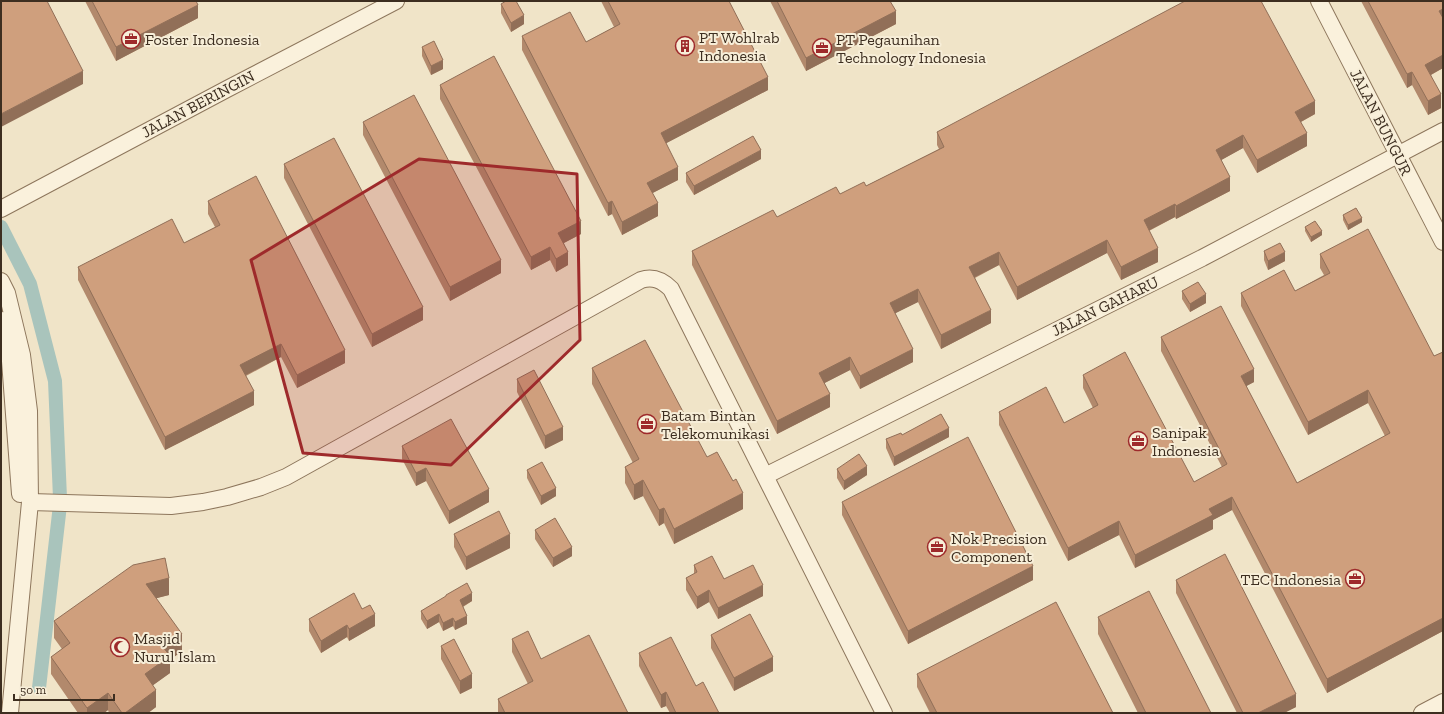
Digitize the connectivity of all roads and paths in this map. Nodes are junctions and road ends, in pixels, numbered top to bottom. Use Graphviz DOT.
graph roads {
  1 [pos="396,1"];
  2 [pos="1319,1"];
  3 [pos="1443,131"];
  4 [pos="1398,155"];
  5 [pos="1,209"];
  6 [pos="1443,242"];
  7 [pos="1,281"];
  8 [pos="1,320"];
  9 [pos="765,476"];
  10 [pos="30,502"];
  11 [pos="1,699"];
  12 [pos="1443,702"];
  13 [pos="10,713"];
  14 [pos="884,713"];
  15 [pos="1422,713"];
  1 -- 5 [label="street, JALAN BERINGIN"];
  2 -- 4 [label="street, JALAN BUNGUR"];
  3 -- 4 [label="street, JALAN GAHARU"];
  4 -- 6 [label="street, JALAN BUNGUR"];
  4 -- 9 [label="street, JALAN GAHARU"];
  7 -- 10 [label="street"];
  8 -- 11 [label="street"];
  9 -- 10 [label="street"];
  9 -- 14 [label="street"];
  10 -- 13 [label="street"];
  12 -- 15 [label="street"];
}
